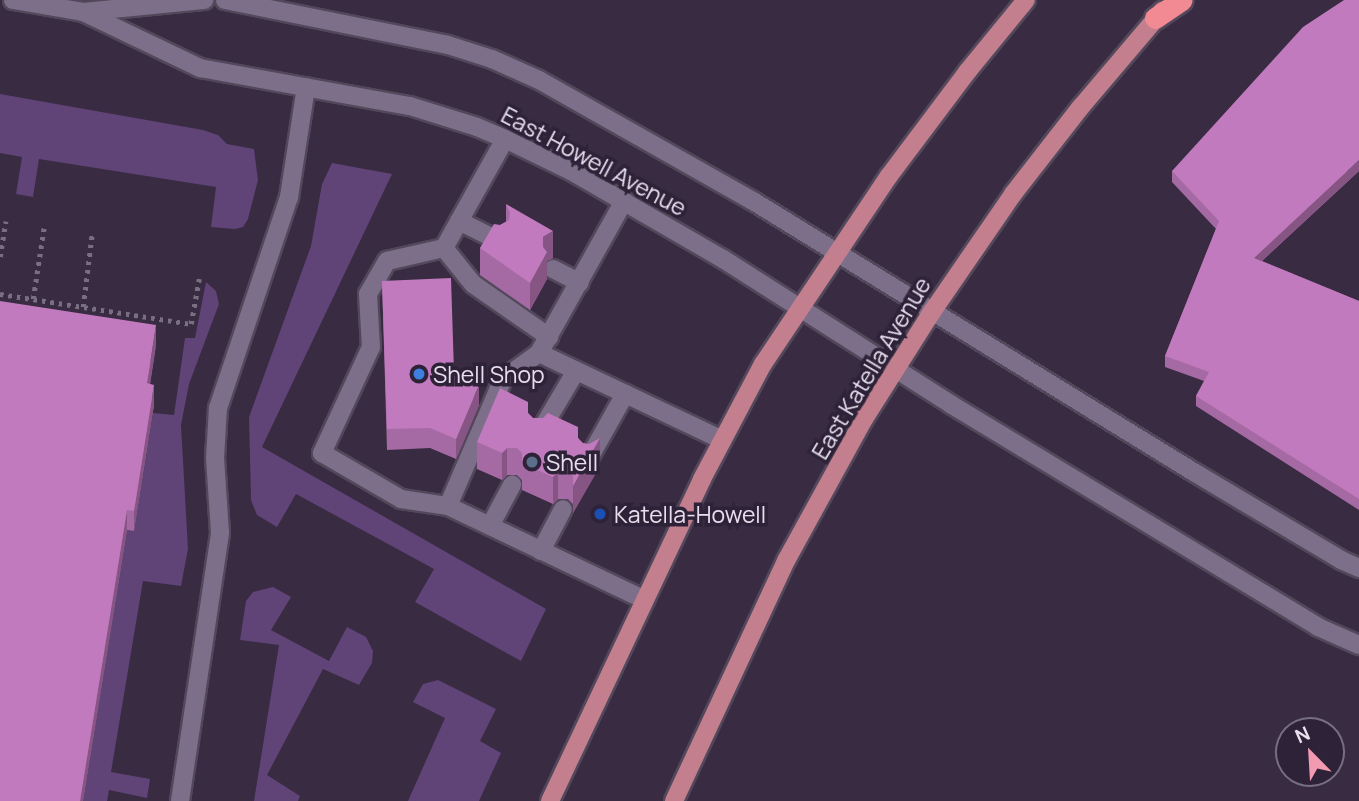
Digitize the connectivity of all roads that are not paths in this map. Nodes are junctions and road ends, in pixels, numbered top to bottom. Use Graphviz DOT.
graph roads {
  1 [pos="13,0"];
  2 [pos="204,0"];
  3 [pos="225,0"];
  4 [pos="1026,0"];
  5 [pos="1172,0"];
  6 [pos="1182,0"];
  7 [pos="84,6"];
  8 [pos="1155,18"];
  9 [pos="306,87"];
  10 [pos="505,139"];
  11 [pos="624,201"];
  12 [pos="459,221"];
  13 [pos="499,241"];
  14 [pos="443,248"];
  15 [pos="835,252"];
  16 [pos="553,269"];
  17 [pos="580,283"];
  18 [pos="799,308"];
  19 [pos="932,312"];
  20 [pos="549,337"];
  21 [pos="539,353"];
  22 [pos="576,371"];
  23 [pos="895,371"];
  24 [pos="625,394"];
  25 [pos="538,435"];
  26 [pos="722,440"];
  27 [pos="588,460"];
  28 [pos="512,485"];
  29 [pos="448,506"];
  30 [pos="563,509"];
  31 [pos="489,526"];
  32 [pos="541,551"];
  33 [pos="1359,568"];
  34 [pos="645,600"];
  35 [pos="1359,645"];
  36 [pos="180,801"];
  37 [pos="550,801"];
  38 [pos="674,801"];
  1 -- 7 [label="street, East Howell Avenue"];
  2 -- 7 [label="street, East Howell Avenue"];
  3 -- 15 [label="street, East Howell Avenue"];
  4 -- 15 [label="main road"];
  5 -- 8 [label="main road, East Katella Avenue"];
  6 -- 8 [label="highway"];
  7 -- 9 [label="street, East Howell Avenue"];
  8 -- 19 [label="main road, East Katella Avenue"];
  9 -- 10 [label="street, East Howell Avenue"];
  9 -- 36 [label="street"];
  10 -- 11 [label="street, East Howell Avenue"];
  10 -- 12 [label="street"];
  11 -- 17 [label="street"];
  11 -- 18 [label="street, East Howell Avenue"];
  12 -- 13 [label="street"];
  12 -- 14 [label="street"];
  14 -- 20 [label="street"];
  14 -- 29 [label="street"];
  15 -- 18 [label="main road"];
  15 -- 19 [label="street, East Howell Avenue"];
  16 -- 17 [label="street"];
  17 -- 20 [label="street"];
  18 -- 23 [label="street, East Howell Avenue"];
  18 -- 26 [label="main road"];
  19 -- 23 [label="main road, East Katella Avenue"];
  19 -- 33 [label="street, East Howell Avenue"];
  20 -- 21 [label="street"];
  21 -- 22 [label="street"];
  21 -- 29 [label="street"];
  22 -- 24 [label="street"];
  22 -- 25 [label="street"];
  23 -- 35 [label="street, East Howell Avenue"];
  23 -- 38 [label="main road, East Katella Avenue"];
  24 -- 26 [label="street"];
  24 -- 27 [label="street"];
  26 -- 34 [label="main road"];
  28 -- 31 [label="street"];
  29 -- 31 [label="street"];
  30 -- 32 [label="street"];
  31 -- 32 [label="street"];
  32 -- 34 [label="street"];
  34 -- 37 [label="main road"];
}
